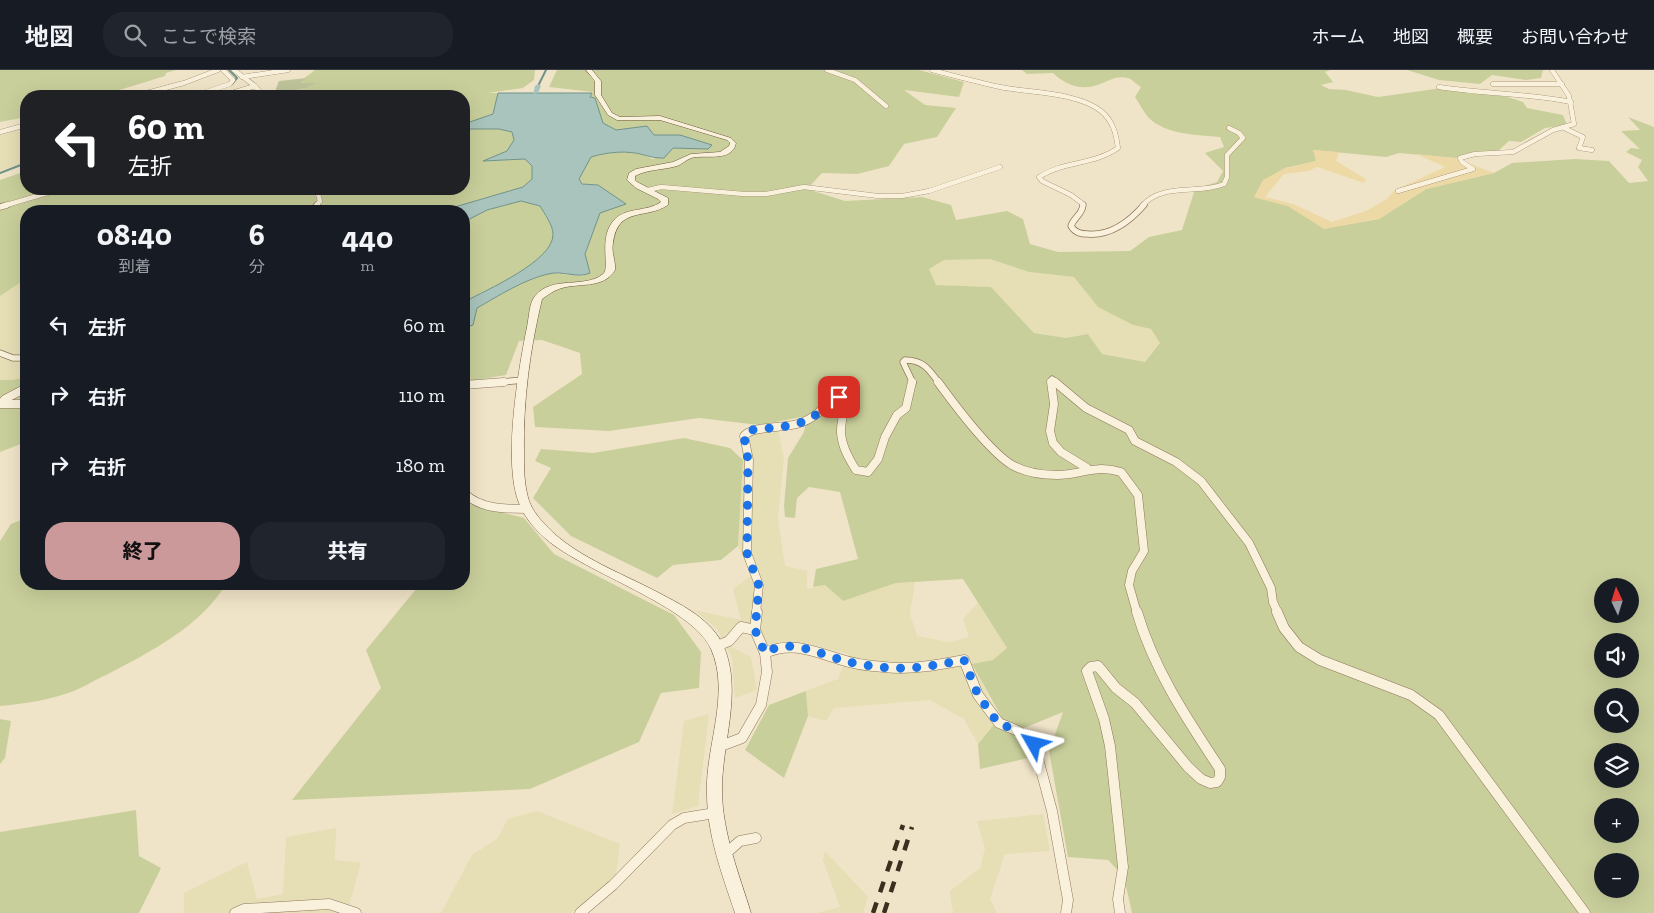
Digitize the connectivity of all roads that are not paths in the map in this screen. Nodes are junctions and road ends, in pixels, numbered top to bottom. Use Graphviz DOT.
graph roads {
  1 [pos="218,70"];
  2 [pos="223,70"];
  3 [pos="234,70"];
  4 [pos="288,70"];
  5 [pos="589,70"];
  6 [pos="827,70"];
  7 [pos="932,70"];
  8 [pos="1552,70"];
  9 [pos="242,77"];
  10 [pos="1493,84"];
  11 [pos="1562,84"];
  12 [pos="255,86"];
  13 [pos="1439,87"];
  14 [pos="164,90"];
  15 [pos="212,90"];
  16 [pos="242,90"];
  17 [pos="258,90"];
  18 [pos="1571,102"];
  19 [pos="886,106"];
  20 [pos="20,127"];
  21 [pos="1229,128"];
  22 [pos="1564,128"];
  23 [pos="0,132"];
  24 [pos="1592,150"];
  25 [pos="1000,167"];
  26 [pos="648,190"];
  27 [pos="1398,190"];
  28 [pos="41,195"];
  29 [pos="0,207"];
  30 [pos="0,353"];
  31 [pos="20,358"];
  32 [pos="524,380"];
  33 [pos="470,384"];
  34 [pos="20,391"];
  35 [pos="20,404"];
  36 [pos="1086,468"];
  37 [pos="470,500"];
  38 [pos="526,509"];
  39 [pos="755,630"];
  40 [pos="717,646"];
  41 [pos="765,653"];
  42 [pos="718,747"];
  43 [pos="715,813"];
  44 [pos="756,838"];
  45 [pos="724,855"];
  46 [pos="235,913"];
  47 [pos="356,913"];
  48 [pos="580,913"];
  49 [pos="744,913"];
  50 [pos="1066,913"];
  51 [pos="1120,913"];
  52 [pos="1585,913"];
  1 -- 14 [label="street"];
  2 -- 15 [label="street"];
  3 -- 9 [label="street"];
  4 -- 9 [label="street"];
  5 -- 26 [label="street"];
  6 -- 19 [label="street"];
  7 -- 21 [label="street"];
  8 -- 11 [label="street"];
  9 -- 12 [label="street"];
  10 -- 11 [label="street"];
  11 -- 18 [label="street"];
  12 -- 16 [label="street"];
  12 -- 17 [label="street"];
  13 -- 18 [label="street"];
  18 -- 22 [label="street"];
  20 -- 23 [label="street"];
  22 -- 24 [label="street"];
  22 -- 27 [label="street"];
  25 -- 26 [label="street"];
  26 -- 32 [label="street"];
  28 -- 29 [label="street"];
  30 -- 31 [label="street"];
  32 -- 33 [label="street"];
  32 -- 38 [label="street"];
  34 -- 35 [label="street"];
  36 -- 39 [label="street"];
  36 -- 51 [label="street"];
  36 -- 52 [label="street"];
  37 -- 38 [label="street"];
  38 -- 40 [label="street"];
  39 -- 40 [label="street"];
  39 -- 41 [label="street"];
  40 -- 42 [label="street"];
  41 -- 42 [label="street"];
  41 -- 50 [label="street"];
  42 -- 43 [label="street"];
  43 -- 45 [label="street"];
  43 -- 48 [label="street"];
  44 -- 45 [label="street"];
  45 -- 49 [label="street"];
  46 -- 47 [label="street"];
}
